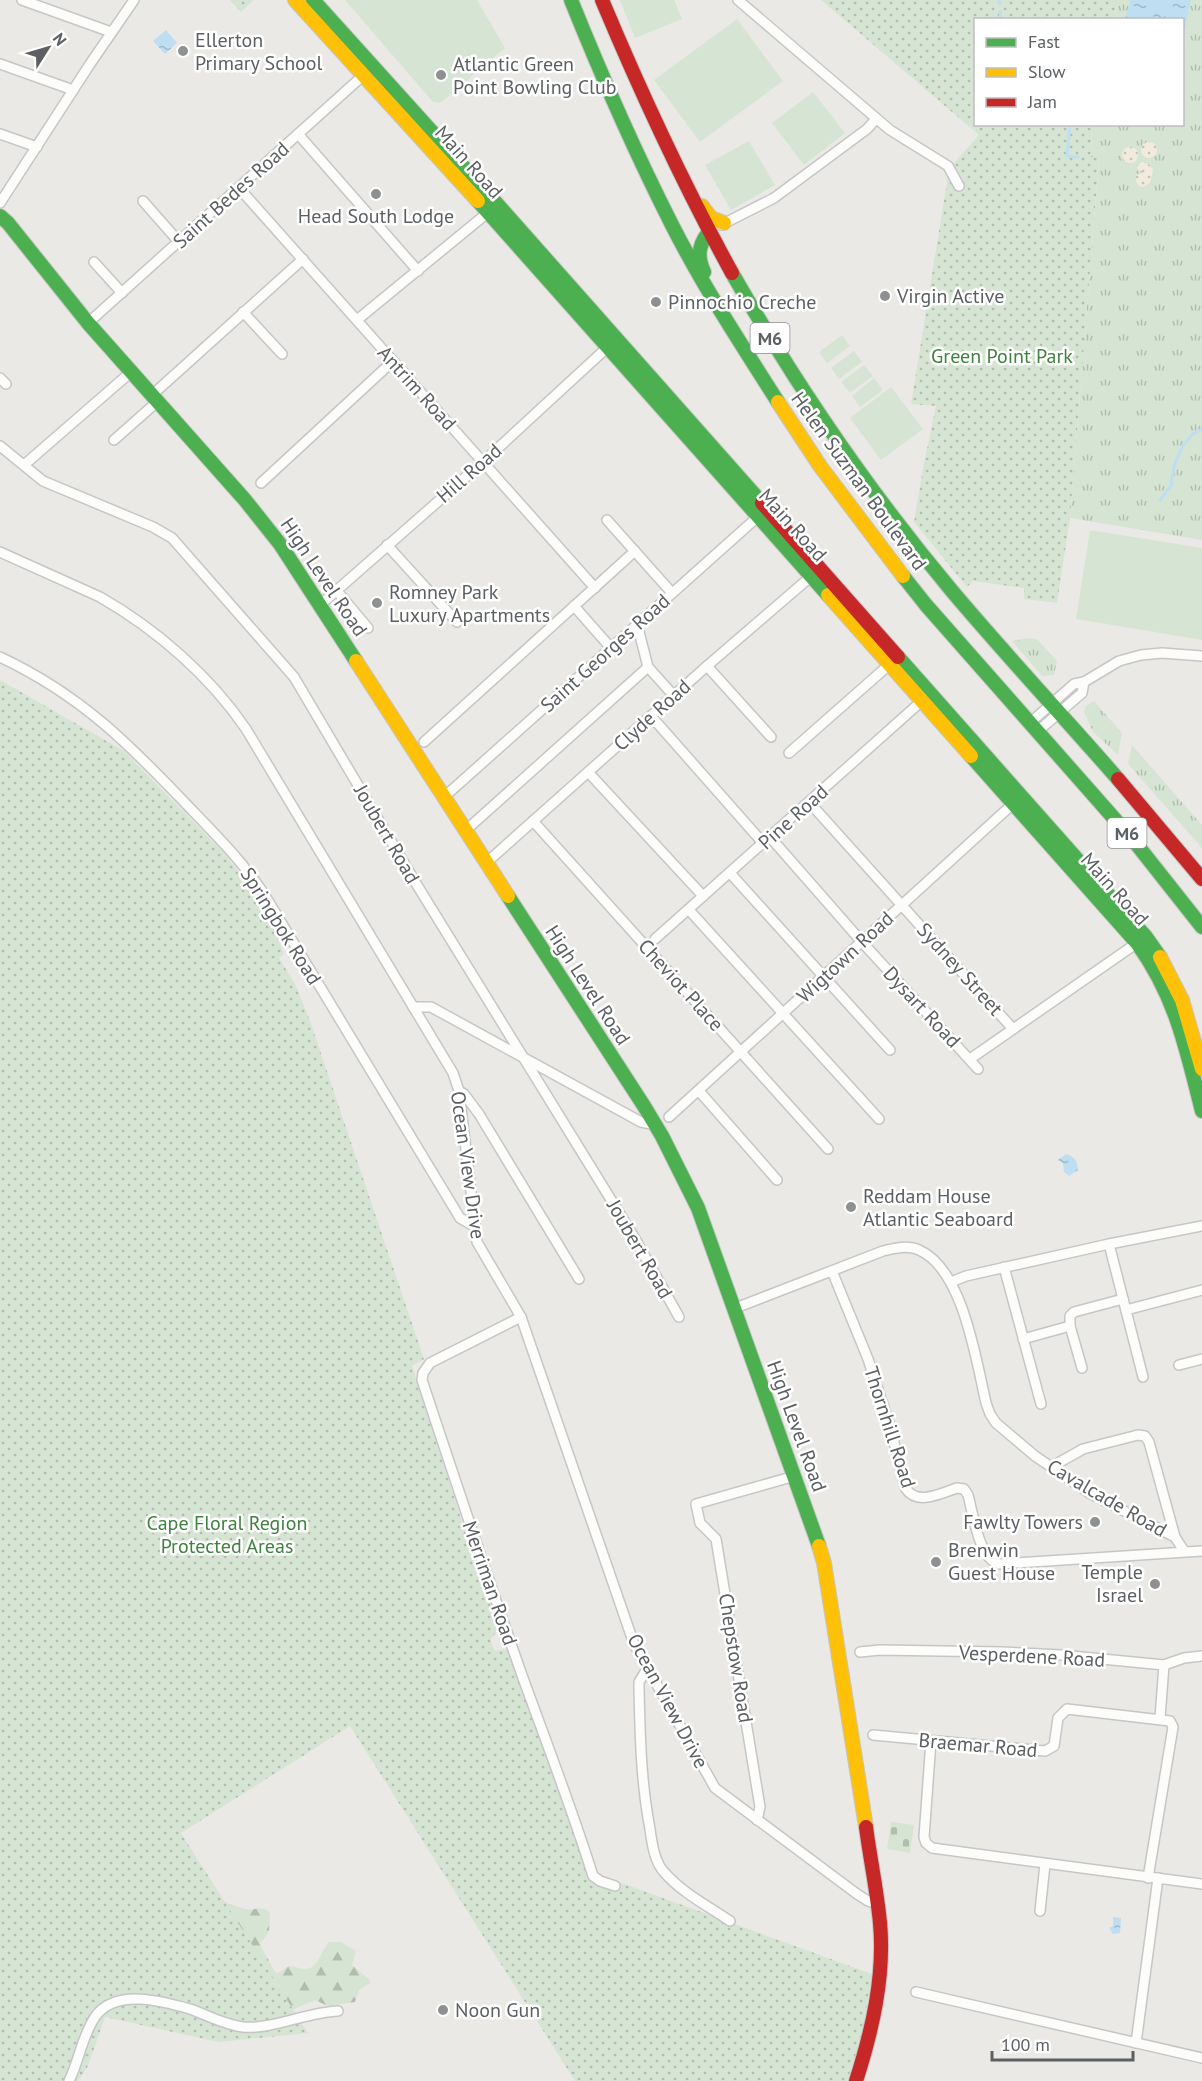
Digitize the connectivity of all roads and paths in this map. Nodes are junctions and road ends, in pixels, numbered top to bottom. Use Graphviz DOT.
graph roads {
  1 [pos="22,0"];
  2 [pos="134,0"];
  3 [pos="295,0"];
  4 [pos="313,0"];
  5 [pos="571,0"];
  6 [pos="602,0"];
  7 [pos="738,0"];
  8 [pos="111,32"];
  9 [pos="0,64"];
  10 [pos="368,70"];
  11 [pos="73,90"];
  12 [pos="876,119"];
  13 [pos="0,134"];
  14 [pos="298,134"];
  15 [pos="660,137"];
  16 [pos="37,147"];
  17 [pos="959,186"];
  18 [pos="238,188"];
  19 [pos="143,201"];
  20 [pos="0,202"];
  21 [pos="493,209"];
  22 [pos="744,215"];
  23 [pos="0,216"];
  24 [pos="724,223"];
  25 [pos="709,232"];
  26 [pos="179,242"];
  27 [pos="720,254"];
  28 [pos="303,259"];
  29 [pos="94,262"];
  30 [pos="418,272"];
  31 [pos="122,293"];
  32 [pos="243,312"];
  33 [pos="357,320"];
  34 [pos="88,323"];
  35 [pos="612,343"];
  36 [pos="282,354"];
  37 [pos="393,361"];
  38 [pos="131,372"];
  39 [pos="761,378"];
  40 [pos="154,399"];
  41 [pos="114,441"];
  42 [pos="0,446"];
  43 [pos="483,462"];
  44 [pos="24,465"];
  45 [pos="261,483"];
  46 [pos="762,513"];
  47 [pos="607,520"];
  48 [pos="387,545"];
  49 [pos="635,551"];
  50 [pos="0,552"];
  51 [pos="816,573"];
  52 [pos="595,588"];
  53 [pos="336,590"];
  54 [pos="672,593"];
  55 [pos="320,604"];
  56 [pos="574,606"];
  57 [pos="457,622"];
  58 [pos="637,624"];
  59 [pos="368,628"];
  60 [pos="611,648"];
  61 [pos="1202,656"];
  62 [pos="0,657"];
  63 [pos="890,664"];
  64 [pos="707,666"];
  65 [pos="648,667"];
  66 [pos="674,696"];
  67 [pos="927,697"];
  68 [pos="1055,708"];
  69 [pos="651,716"];
  70 [pos="1035,726"];
  71 [pos="771,737"];
  72 [pos="424,742"];
  73 [pos="789,753"];
  74 [pos="588,772"];
  75 [pos="443,798"];
  76 [pos="1017,800"];
  77 [pos="809,802"];
  78 [pos="533,821"];
  79 [pos="465,831"];
  80 [pos="767,840"];
  81 [pos="486,863"];
  82 [pos="730,873"];
  83 [pos="1202,879"];
  84 [pos="703,896"];
  85 [pos="902,904"];
  86 [pos="689,910"];
  87 [pos="1202,927"];
  88 [pos="655,939"];
  89 [pos="862,942"];
  90 [pos="1137,943"];
  91 [pos="824,977"];
  92 [pos="413,1007"];
  93 [pos="783,1015"];
  94 [pos="1013,1029"];
  95 [pos="890,1050"];
  96 [pos="741,1053"];
  97 [pos="522,1056"];
  98 [pos="970,1059"];
  99 [pos="978,1069"];
  100 [pos="1202,1069"];
  101 [pos="459,1090"];
  102 [pos="699,1091"];
  103 [pos="1202,1111"];
  104 [pos="669,1117"];
  105 [pos="879,1119"];
  106 [pos="656,1125"];
  107 [pos="828,1149"];
  108 [pos="777,1180"];
  109 [pos="474,1226"];
  110 [pos="1202,1226"];
  111 [pos="1109,1244"];
  112 [pos="1004,1267"];
  113 [pos="832,1271"];
  114 [pos="579,1279"];
  115 [pos="951,1282"];
  116 [pos="1202,1290"];
  117 [pos="1123,1299"];
  118 [pos="733,1309"];
  119 [pos="1126,1310"];
  120 [pos="521,1317"];
  121 [pos="679,1317"];
  122 [pos="1070,1321"];
  123 [pos="1023,1339"];
  124 [pos="1202,1359"];
  125 [pos="1179,1365"];
  126 [pos="1082,1368"];
  127 [pos="1143,1377"];
  128 [pos="1041,1404"];
  129 [pos="1051,1467"];
  130 [pos="795,1476"];
  131 [pos="1175,1537"];
  132 [pos="1184,1551"];
  133 [pos="1202,1551"];
  134 [pos="860,1652"];
  135 [pos="1202,1656"];
  136 [pos="1164,1665"];
  137 [pos="647,1669"];
  138 [pos="1160,1718"];
  139 [pos="873,1735"];
  140 [pos="931,1741"];
  141 [pos="757,1820"];
  142 [pos="1045,1864"];
  143 [pos="1153,1878"];
  144 [pos="1202,1884"];
  145 [pos="615,1886"];
  146 [pos="878,1904"];
  147 [pos="1040,1911"];
  148 [pos="730,1921"];
  149 [pos="916,1992"];
  150 [pos="338,2011"];
  151 [pos="1136,2043"];
  152 [pos="1202,2058"];
  153 [pos="69,2081"];
  154 [pos="856,2081"];
  1 -- 8 [label="street"];
  2 -- 8 [label="street"];
  3 -- 10 [label="main road, Main Road"];
  4 -- 10 [label="main road, Main Road"];
  5 -- 39 [label="main road, Helen Suzman Boulevard / M6"];
  6 -- 15 [label="main road, Helen Suzman Boulevard / M6"];
  7 -- 12 [label="street"];
  8 -- 11 [label="street"];
  9 -- 11 [label="street"];
  10 -- 14 [label="street, Saint Bedes Road"];
  10 -- 21 [label="main road, Main Road"];
  11 -- 16 [label="street"];
  12 -- 17 [label="street"];
  12 -- 22 [label="street"];
  13 -- 16 [label="street"];
  14 -- 18 [label="street, Saint Bedes Road"];
  14 -- 30 [label="street"];
  15 -- 24 [label="main road"];
  15 -- 25 [label="main road, Helen Suzman Boulevard / M6"];
  16 -- 20 [label="street"];
  18 -- 26 [label="street, Saint Bedes Road"];
  18 -- 28 [label="street, Antrim Road"];
  19 -- 26 [label="street"];
  21 -- 30 [label="street"];
  21 -- 35 [label="main road, Main Road"];
  22 -- 24 [label="street"];
  22 -- 27 [label="street"];
  23 -- 34 [label="main road, High Level Road"];
  24 -- 25 [label="street"];
  25 -- 27 [label="main road, Helen Suzman Boulevard / M6"];
  25 -- 39 [label="main road"];
  26 -- 31 [label="street, Saint Bedes Road"];
  27 -- 68 [label="main road, Helen Suzman Boulevard / M6"];
  28 -- 32 [label="street"];
  28 -- 33 [label="street, Antrim Road"];
  29 -- 31 [label="street"];
  30 -- 33 [label="street"];
  31 -- 34 [label="street, Saint Bedes Road"];
  32 -- 36 [label="street"];
  32 -- 40 [label="street"];
  33 -- 37 [label="street, Antrim Road"];
  34 -- 38 [label="main road, High Level Road"];
  35 -- 43 [label="street, Hill Road"];
  35 -- 46 [label="main road, Main Road"];
  37 -- 43 [label="street, Antrim Road"];
  37 -- 45 [label="street"];
  38 -- 40 [label="main road, High Level Road"];
  38 -- 44 [label="street"];
  39 -- 70 [label="main road, Helen Suzman Boulevard / M6"];
  40 -- 41 [label="street"];
  40 -- 55 [label="main road, High Level Road"];
  42 -- 44 [label="street, Joubert Road"];
  43 -- 48 [label="street, Hill Road"];
  43 -- 52 [label="street, Antrim Road"];
  44 -- 97 [label="street, Joubert Road"];
  46 -- 51 [label="main road, Main Road"];
  46 -- 54 [label="street, Saint Georges Road"];
  47 -- 49 [label="street"];
  48 -- 53 [label="street, Hill Road"];
  48 -- 57 [label="street"];
  49 -- 52 [label="street"];
  49 -- 54 [label="street"];
  50 -- 92 [label="street, Ocean View Drive"];
  51 -- 63 [label="main road, Main Road"];
  51 -- 64 [label="street, Clyde Road"];
  51 -- 67 [label="main road, Main Road"];
  52 -- 56 [label="street"];
  53 -- 55 [label="street, Hill Road"];
  53 -- 59 [label="street"];
  54 -- 58 [label="street, Saint Georges Road"];
  55 -- 75 [label="main road, High Level Road"];
  56 -- 60 [label="street"];
  56 -- 72 [label="street"];
  58 -- 60 [label="street, Saint Georges Road"];
  58 -- 65 [label="street"];
  60 -- 75 [label="street, Saint Georges Road"];
  61 -- 68 [label="street"];
  62 -- 109 [label="street, Springbok Road"];
  63 -- 67 [label="main road, Main Road"];
  63 -- 73 [label="street"];
  64 -- 66 [label="street, Clyde Road"];
  64 -- 71 [label="street"];
  65 -- 66 [label="street"];
  65 -- 79 [label="street"];
  66 -- 69 [label="street, Clyde Road"];
  67 -- 76 [label="main road, Main Road"];
  67 -- 77 [label="street, Pine Road"];
  68 -- 70 [label="street"];
  68 -- 83 [label="main road, Helen Suzman Boulevard / M6"];
  69 -- 74 [label="street, Clyde Road"];
  69 -- 80 [label="street, Dysart Road"];
  70 -- 87 [label="main road, Helen Suzman Boulevard / M6"];
  74 -- 78 [label="street, Clyde Road"];
  74 -- 84 [label="street"];
  75 -- 79 [label="main road, High Level Road"];
  76 -- 85 [label="street, Wigtown Road"];
  76 -- 90 [label="main road, Main Road"];
  76 -- 100 [label="main road, Main Road"];
  77 -- 80 [label="street, Pine Road"];
  77 -- 85 [label="street, Sydney Street"];
  78 -- 81 [label="street, Clyde Road"];
  78 -- 96 [label="street, Cheviot Place"];
  79 -- 81 [label="main road, High Level Road"];
  80 -- 82 [label="street, Pine Road"];
  80 -- 89 [label="street, Dysart Road"];
  81 -- 106 [label="main road, High Level Road"];
  82 -- 84 [label="street, Pine Road"];
  82 -- 91 [label="street"];
  84 -- 86 [label="street, Pine Road"];
  85 -- 89 [label="street, Wigtown Road"];
  85 -- 94 [label="street, Sydney Street"];
  86 -- 88 [label="street, Pine Road"];
  86 -- 93 [label="street"];
  89 -- 91 [label="street, Wigtown Road"];
  89 -- 98 [label="street, Dysart Road"];
  90 -- 94 [label="street"];
  90 -- 103 [label="main road, Main Road"];
  91 -- 93 [label="street, Wigtown Road"];
  91 -- 95 [label="street"];
  92 -- 97 [label="street"];
  92 -- 101 [label="street, Ocean View Drive"];
  93 -- 96 [label="street, Wigtown Road"];
  93 -- 105 [label="street"];
  94 -- 98 [label="street"];
  96 -- 102 [label="street, Wigtown Road"];
  96 -- 107 [label="street, Cheviot Place"];
  97 -- 106 [label="street"];
  97 -- 121 [label="street, Joubert Road"];
  98 -- 99 [label="street, Dysart Road"];
  101 -- 109 [label="street, Ocean View Drive"];
  101 -- 114 [label="street"];
  102 -- 104 [label="street, Wigtown Road"];
  102 -- 108 [label="street"];
  106 -- 118 [label="main road, High Level Road"];
  109 -- 120 [label="street, Ocean View Drive"];
  110 -- 111 [label="street"];
  111 -- 112 [label="street"];
  111 -- 117 [label="street"];
  112 -- 115 [label="street"];
  112 -- 123 [label="street"];
  113 -- 115 [label="street, Cavalcade Road"];
  113 -- 118 [label="street, Cavalcade Road"];
  113 -- 132 [label="street, Thornhill Road"];
  115 -- 129 [label="street, Cavalcade Road"];
  116 -- 119 [label="street"];
  117 -- 119 [label="street"];
  117 -- 122 [label="street"];
  118 -- 130 [label="main road, High Level Road"];
  119 -- 127 [label="street"];
  120 -- 137 [label="street, Ocean View Drive"];
  120 -- 145 [label="street, Merriman Road"];
  122 -- 123 [label="street"];
  122 -- 126 [label="street"];
  123 -- 128 [label="street"];
  124 -- 125 [label="street"];
  129 -- 131 [label="street, Cavalcade Road"];
  129 -- 131 [label="street"];
  130 -- 141 [label="street, Chepstow Road"];
  130 -- 146 [label="main road, High Level Road"];
  131 -- 132 [label="street, Cavalcade Road"];
  132 -- 133 [label="street"];
  134 -- 136 [label="street, Vesperdene Road"];
  135 -- 136 [label="street, Vesperdene Road"];
  136 -- 138 [label="street"];
  137 -- 141 [label="street, Ocean View Drive"];
  137 -- 148 [label="street"];
  138 -- 140 [label="street, Braemar Road"];
  138 -- 143 [label="street"];
  139 -- 140 [label="street, Braemar Road"];
  140 -- 142 [label="street"];
  141 -- 146 [label="street, Ocean View Drive"];
  142 -- 143 [label="street"];
  142 -- 147 [label="street"];
  143 -- 144 [label="street"];
  143 -- 151 [label="street"];
  146 -- 154 [label="main road, High Level Road"];
  149 -- 151 [label="street"];
  150 -- 153 [label="street"];
  151 -- 152 [label="street"];
}
